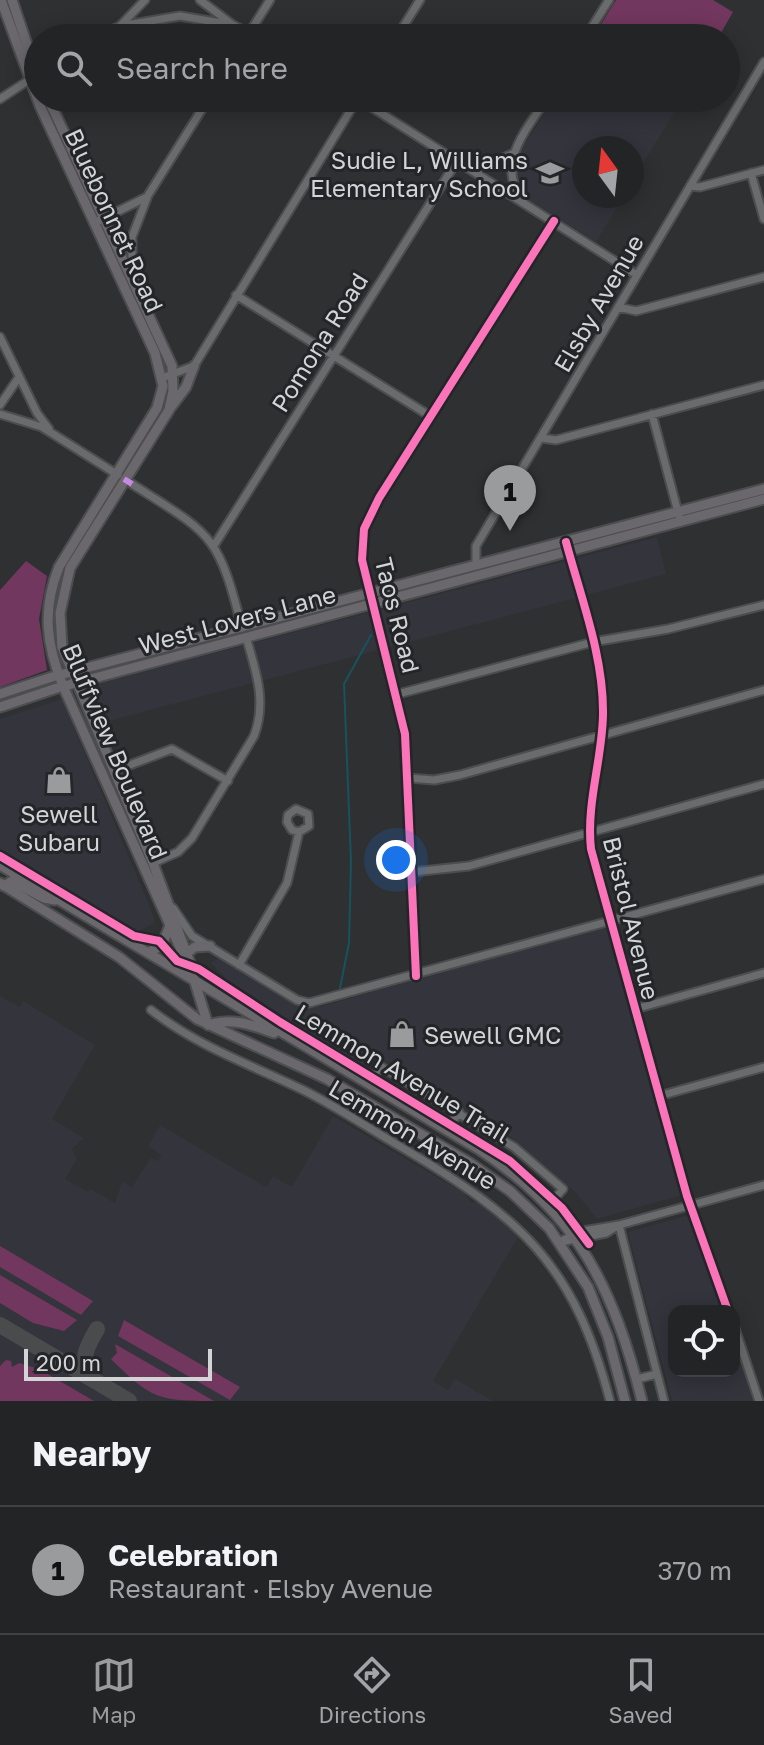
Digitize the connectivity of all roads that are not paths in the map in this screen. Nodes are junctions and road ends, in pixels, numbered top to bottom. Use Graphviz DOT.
graph roads {
  1 [pos="1,0"];
  2 [pos="12,0"];
  3 [pos="145,0"];
  4 [pos="200,0"];
  5 [pos="270,0"];
  6 [pos="420,0"];
  7 [pos="609,0"];
  8 [pos="122,24"];
  9 [pos="132,24"];
  10 [pos="227,24"];
  11 [pos="232,24"];
  12 [pos="255,24"];
  13 [pos="405,24"];
  14 [pos="594,24"];
  15 [pos="24,38"];
  16 [pos="24,50"];
  17 [pos="764,62"];
  18 [pos="24,84"];
  19 [pos="0,99"];
  20 [pos="740,102"];
  21 [pos="52,112"];
  22 [pos="54,112"];
  23 [pos="200,112"];
  24 [pos="348,112"];
  25 [pos="379,112"];
  26 [pos="538,112"];
  27 [pos="734,112"];
  28 [pos="512,154"];
  29 [pos="457,161"];
  30 [pos="764,170"];
  31 [pos="474,171"];
  32 [pos="751,173"];
  33 [pos="690,186"];
  34 [pos="147,197"];
  35 [pos="530,207"];
  36 [pos="129,208"];
  37 [pos="764,219"];
  38 [pos="100,220"];
  39 [pos="136,221"];
  40 [pos="554,221"];
  41 [pos="637,275"];
  42 [pos="764,277"];
  43 [pos="133,280"];
  44 [pos="236,295"];
  45 [pos="618,307"];
  46 [pos="0,337"];
  47 [pos="333,356"];
  48 [pos="194,366"];
  49 [pos="173,375"];
  50 [pos="19,377"];
  51 [pos="162,378"];
  52 [pos="764,385"];
  53 [pos="0,405"];
  54 [pos="169,410"];
  55 [pos="0,414"];
  56 [pos="652,414"];
  57 [pos="430,416"];
  58 [pos="53,433"];
  59 [pos="541,438"];
  60 [pos="124,479"];
  61 [pos="764,489"];
  62 [pos="764,499"];
  63 [pos="679,517"];
  64 [pos="215,544"];
  65 [pos="568,546"];
  66 [pos="478,570"];
  67 [pos="372,598"];
  68 [pos="764,605"];
  69 [pos="244,632"];
  70 [pos="593,642"];
  71 [pos="71,672"];
  72 [pos="59,675"];
  73 [pos="76,683"];
  74 [pos="63,686"];
  75 [pos="764,690"];
  76 [pos="0,694"];
  77 [pos="398,694"];
  78 [pos="0,707"];
  79 [pos="601,735"];
  80 [pos="114,771"];
  81 [pos="103,776"];
  82 [pos="408,778"];
  83 [pos="228,781"];
  84 [pos="764,784"];
  85 [pos="299,832"];
  86 [pos="589,832"];
  87 [pos="153,863"];
  88 [pos="0,865"];
  89 [pos="143,867"];
  90 [pos="412,872"];
  91 [pos="764,879"];
  92 [pos="2,884"];
  93 [pos="59,900"];
  94 [pos="168,900"];
  95 [pos="611,922"];
  96 [pos="169,928"];
  97 [pos="210,946"];
  98 [pos="148,953"];
  99 [pos="187,953"];
  100 [pos="239,965"];
  101 [pos="764,973"];
  102 [pos="416,976"];
  103 [pos="194,979"];
  104 [pos="635,1009"];
  105 [pos="151,1010"];
  106 [pos="208,1025"];
  107 [pos="296,1041"];
  108 [pos="764,1067"];
  109 [pos="370,1084"];
  110 [pos="659,1096"];
  111 [pos="362,1099"];
  112 [pos="459,1112"];
  113 [pos="447,1131"];
  114 [pos="764,1185"];
  115 [pos="549,1205"];
  116 [pos="690,1205"];
  117 [pos="619,1225"];
  118 [pos="574,1238"];
  119 [pos="559,1242"];
  120 [pos="726,1305"];
  121 [pos="740,1343"];
  122 [pos="657,1374"];
  123 [pos="637,1379"];
  124 [pos="610,1401"];
  125 [pos="625,1401"];
  126 [pos="642,1401"];
  127 [pos="664,1401"];
  128 [pos="759,1401"];
  1 -- 16 [label="main road"];
  2 -- 15 [label="main road"];
  3 -- 8 [label="street"];
  4 -- 11 [label="street"];
  5 -- 12 [label="street"];
  6 -- 13 [label="street"];
  7 -- 14 [label="street"];
  9 -- 10 [label="street"];
  17 -- 20 [label="street, Elsby Avenue"];
  18 -- 19 [label="street"];
  21 -- 38 [label="main road, Bluebonnet Road"];
  22 -- 38 [label="main road, Bluebonnet Road"];
  23 -- 34 [label="street"];
  24 -- 44 [label="street"];
  25 -- 29 [label="street"];
  26 -- 28 [label="street"];
  27 -- 33 [label="street, Elsby Avenue"];
  28 -- 31 [label="street"];
  28 -- 35 [label="street"];
  29 -- 31 [label="street"];
  29 -- 47 [label="street, Pomona Road"];
  30 -- 32 [label="street"];
  31 -- 35 [label="street"];
  32 -- 33 [label="street"];
  32 -- 37 [label="street"];
  33 -- 41 [label="street, Elsby Avenue"];
  34 -- 36 [label="street"];
  34 -- 39 [label="street"];
  35 -- 40 [label="street"];
  36 -- 38 [label="street"];
  36 -- 39 [label="street"];
  38 -- 43 [label="main road, Bluebonnet Road"];
  38 -- 51 [label="main road, Bluebonnet Road"];
  39 -- 43 [label="street"];
  40 -- 41 [label="street"];
  40 -- 57 [label="street, Taos Road"];
  41 -- 45 [label="street, Elsby Avenue"];
  42 -- 45 [label="street"];
  43 -- 49 [label="main road, Bluebonnet Road"];
  44 -- 47 [label="street"];
  44 -- 48 [label="street"];
  45 -- 59 [label="street, Elsby Avenue"];
  46 -- 50 [label="street"];
  47 -- 57 [label="street"];
  47 -- 64 [label="street, Pomona Road"];
  48 -- 49 [label="street"];
  48 -- 54 [label="main road"];
  49 -- 51 [label="street"];
  49 -- 54 [label="main road, Bluffview Boulevard"];
  50 -- 53 [label="street"];
  50 -- 58 [label="street"];
  51 -- 60 [label="main road, Bluffview Boulevard"];
  52 -- 56 [label="street"];
  54 -- 60 [label="main road, Bluffview Boulevard"];
  55 -- 58 [label="street"];
  56 -- 59 [label="street"];
  56 -- 63 [label="street"];
  57 -- 67 [label="street, Taos Road"];
  58 -- 60 [label="street"];
  59 -- 66 [label="street, Elsby Avenue"];
  60 -- 64 [label="street"];
  60 -- 71 [label="main road, Bluffview Boulevard"];
  60 -- 72 [label="main road, Bluffview Boulevard"];
  61 -- 63 [label="main road, West Lovers Lane"];
  62 -- 63 [label="main road, West Lovers Lane"];
  63 -- 65 [label="main road, West Lovers Lane"];
  64 -- 69 [label="street"];
  65 -- 66 [label="main road, West Lovers Lane"];
  65 -- 70 [label="street, Bristol Avenue"];
  66 -- 67 [label="main road, West Lovers Lane"];
  67 -- 69 [label="main road, West Lovers Lane"];
  67 -- 77 [label="street, Taos Road"];
  68 -- 70 [label="street"];
  69 -- 71 [label="main road, West Lovers Lane"];
  69 -- 73 [label="main road, West Lovers Lane"];
  69 -- 83 [label="street"];
  70 -- 77 [label="street"];
  70 -- 79 [label="street, Bristol Avenue"];
  71 -- 72 [label="main road, West Lovers Lane"];
  71 -- 73 [label="main road, Bluffview Boulevard"];
  72 -- 74 [label="main road, Bluffview Boulevard"];
  72 -- 76 [label="main road, West Lovers Lane"];
  73 -- 74 [label="main road, West Lovers Lane"];
  73 -- 80 [label="main road, Bluffview Boulevard"];
  74 -- 78 [label="main road, West Lovers Lane"];
  74 -- 81 [label="main road, Bluffview Boulevard"];
  75 -- 79 [label="street"];
  77 -- 82 [label="street, Taos Road"];
  79 -- 82 [label="street"];
  79 -- 86 [label="street, Bristol Avenue"];
  80 -- 81 [label="main road"];
  80 -- 83 [label="street"];
  80 -- 87 [label="main road, Bluffview Boulevard"];
  81 -- 89 [label="main road, Bluffview Boulevard"];
  82 -- 90 [label="street, Taos Road"];
  83 -- 87 [label="street"];
  84 -- 86 [label="street"];
  85 -- 100 [label="street"];
  86 -- 90 [label="street"];
  86 -- 95 [label="street, Bristol Avenue"];
  87 -- 89 [label="main road"];
  87 -- 94 [label="main road, Bluffview Boulevard"];
  88 -- 93 [label="main road, Lemmon Avenue"];
  89 -- 96 [label="main road, Bluffview Boulevard"];
  90 -- 102 [label="street, Taos Road"];
  91 -- 95 [label="street"];
  92 -- 93 [label="main road"];
  92 -- 106 [label="main road, Lemmon Avenue"];
  93 -- 98 [label="main road, Lemmon Avenue"];
  94 -- 97 [label="street"];
  94 -- 99 [label="main road, Bluffview Boulevard"];
  95 -- 102 [label="street"];
  95 -- 104 [label="street, Bristol Avenue"];
  96 -- 98 [label="main road"];
  96 -- 103 [label="main road, Bluffview Boulevard"];
  97 -- 99 [label="main road"];
  97 -- 100 [label="street"];
  98 -- 103 [label="main road, Lemmon Avenue"];
  99 -- 103 [label="main road, Bluffview Boulevard"];
  100 -- 102 [label="street"];
  101 -- 104 [label="street"];
  103 -- 106 [label="main road, Bluffview Boulevard"];
  103 -- 107 [label="main road, Lemmon Avenue"];
  104 -- 110 [label="street, Bristol Avenue"];
  105 -- 124 [label="street, Lemmon Avenue"];
  106 -- 107 [label="main road"];
  106 -- 111 [label="main road, Lemmon Avenue"];
  107 -- 109 [label="main road, Lemmon Avenue"];
  108 -- 110 [label="street"];
  109 -- 111 [label="main road"];
  109 -- 112 [label="street"];
  109 -- 113 [label="main road, Lemmon Avenue"];
  110 -- 116 [label="street, Bristol Avenue"];
  111 -- 119 [label="main road, Lemmon Avenue"];
  112 -- 113 [label="street"];
  112 -- 115 [label="street"];
  113 -- 115 [label="main road, Lemmon Avenue"];
  114 -- 116 [label="street"];
  115 -- 118 [label="main road, Lemmon Avenue"];
  116 -- 117 [label="street"];
  116 -- 120 [label="street, Bristol Avenue"];
  117 -- 118 [label="street"];
  117 -- 122 [label="street"];
  118 -- 119 [label="street"];
  118 -- 123 [label="main road, Lemmon Avenue"];
  119 -- 125 [label="main road, Lemmon Avenue"];
  121 -- 128 [label="street"];
  122 -- 123 [label="street"];
  122 -- 127 [label="street"];
  123 -- 126 [label="main road, Lemmon Avenue"];
}
